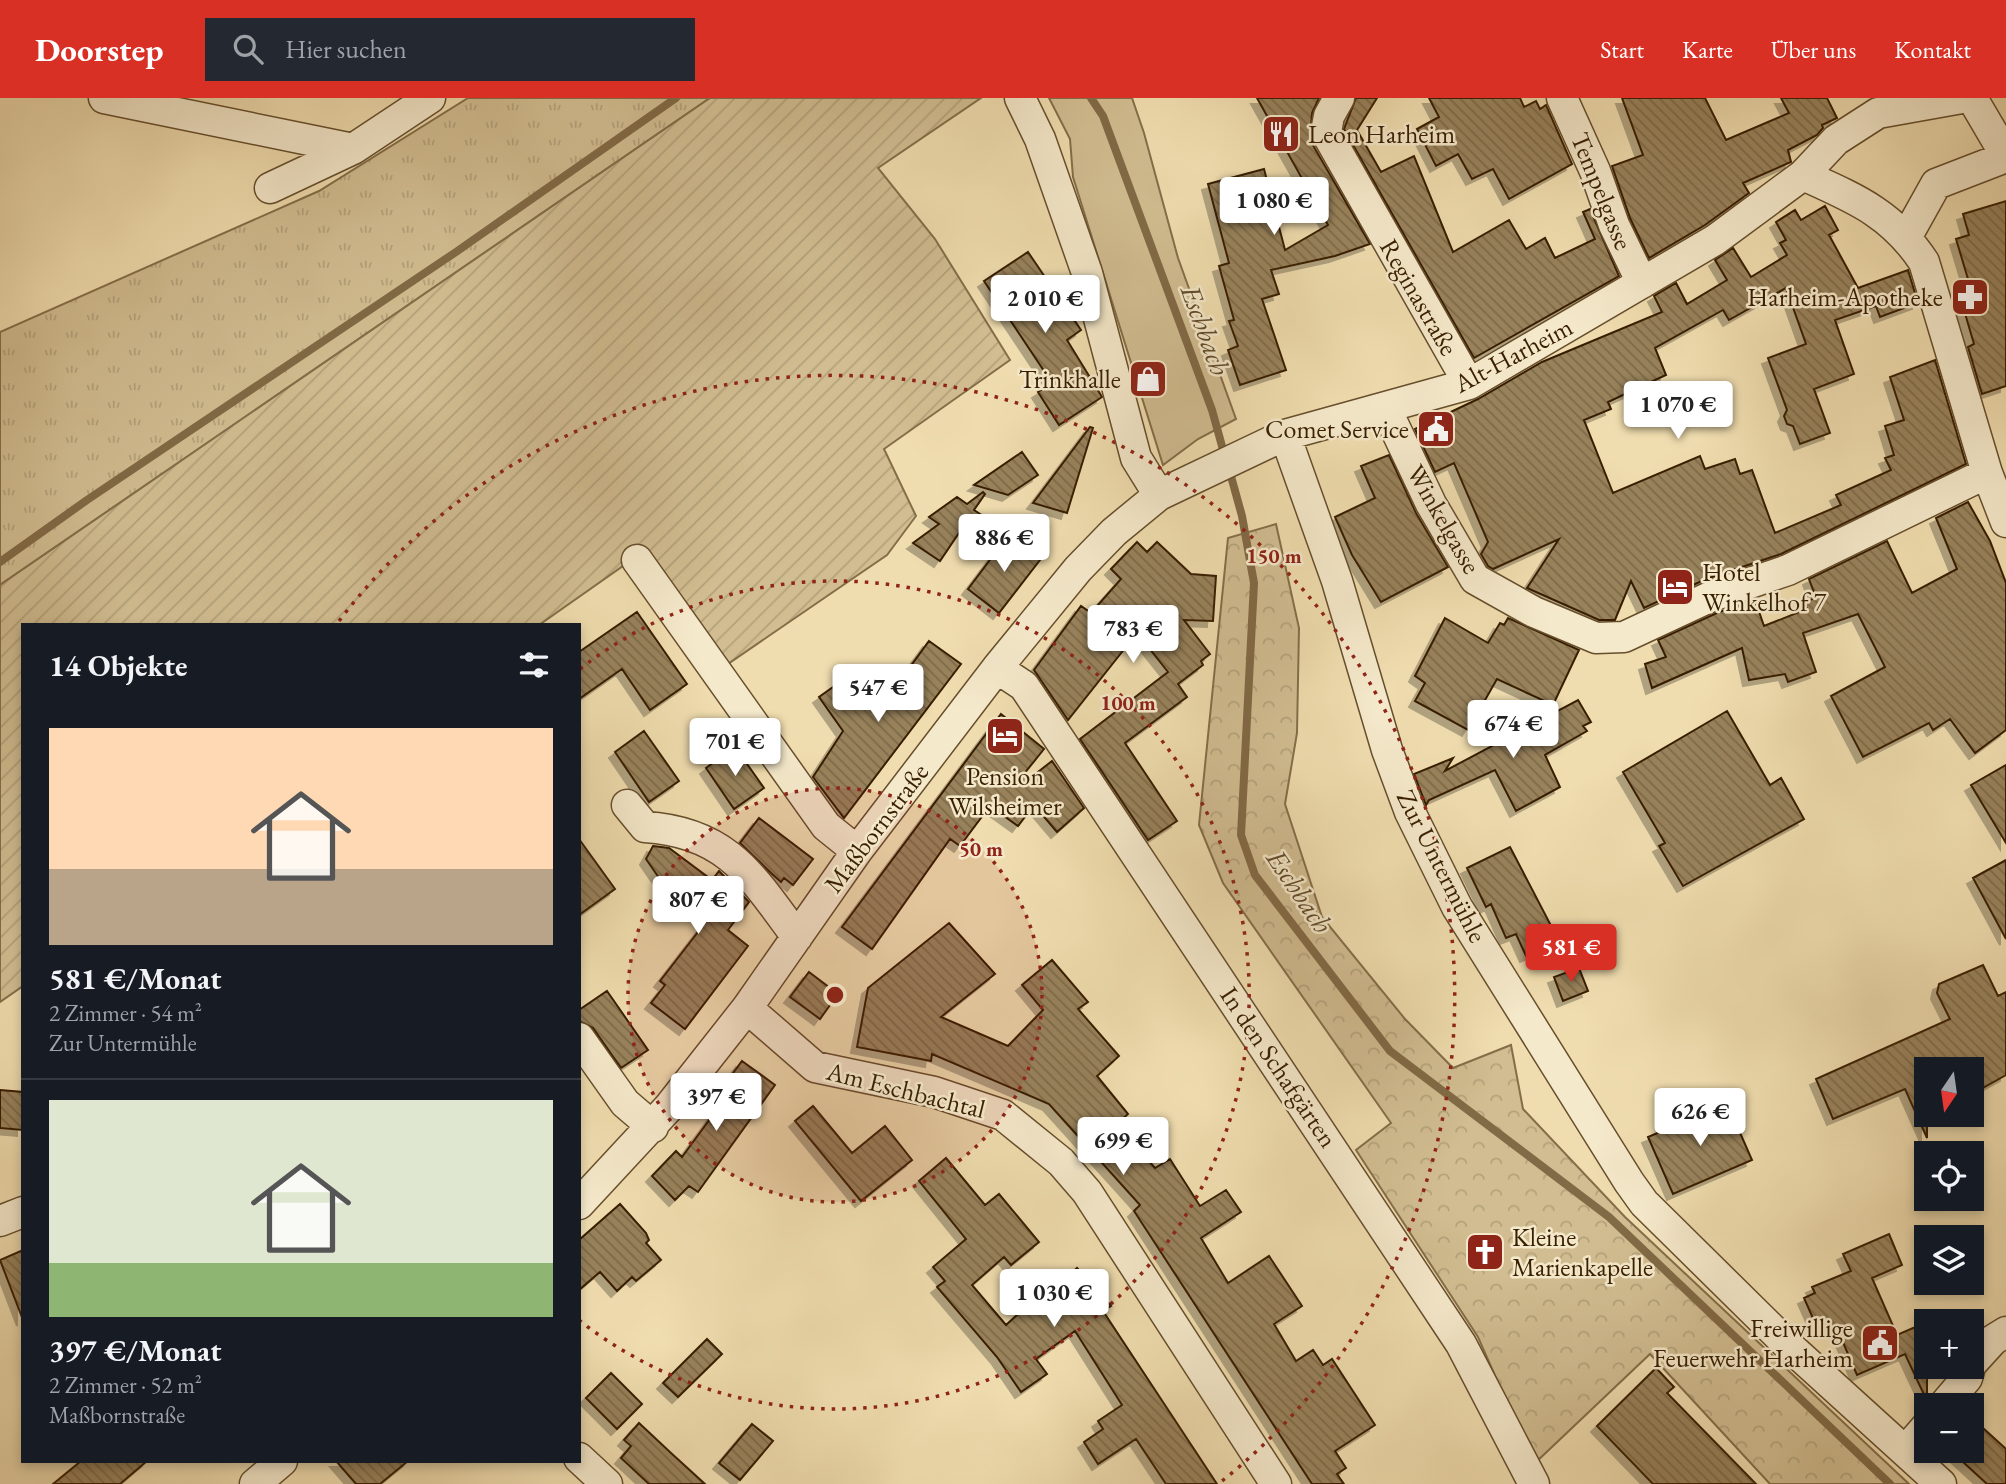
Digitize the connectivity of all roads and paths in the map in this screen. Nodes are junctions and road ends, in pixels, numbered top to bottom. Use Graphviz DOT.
graph roads {
  1 [pos="104,98"];
  2 [pos="430,98"];
  3 [pos="1020,98"];
  4 [pos="1339,98"];
  5 [pos="1562,98"];
  6 [pos="1962,98"];
  7 [pos="1972,98"];
  8 [pos="353,149"];
  9 [pos="2006,156"];
  10 [pos="1803,175"];
  11 [pos="270,188"];
  12 [pos="1907,236"];
  13 [pos="1642,283"];
  14 [pos="1469,384"];
  15 [pos="1385,409"];
  16 [pos="1273,440"];
  17 [pos="1987,473"];
  18 [pos="1195,475"];
  19 [pos="1158,495"];
  20 [pos="2006,522"];
  21 [pos="637,560"];
  22 [pos="997,668"];
  23 [pos="627,805"];
  24 [pos="858,851"];
  25 [pos="797,937"];
  26 [pos="747,1009"];
  27 [pos="581,1041"];
  28 [pos="653,1127"];
  29 [pos="583,1195"];
  30 [pos="21,1213"];
  31 [pos="0,1221"];
  32 [pos="2006,1332"];
  33 [pos="1984,1350"];
  34 [pos="1966,1379"];
  35 [pos="1954,1393"];
  36 [pos="1914,1441"];
  37 [pos="1907,1449"];
  38 [pos="581,1460"];
  39 [pos="280,1463"];
  40 [pos="255,1484"];
  41 [pos="607,1484"];
  42 [pos="1276,1484"];
  43 [pos="1534,1484"];
  44 [pos="1941,1484"];
  1 -- 8 [label="street"];
  2 -- 8 [label="street"];
  3 -- 19 [label="street"];
  4 -- 14 [label="street, Reginastraße"];
  5 -- 13 [label="street, Tempelgasse"];
  6 -- 10 [label="street, Alt-Harheim"];
  7 -- 9 [label="street"];
  8 -- 11 [label="street"];
  9 -- 12 [label="street"];
  10 -- 12 [label="street"];
  10 -- 13 [label="street, Alt-Harheim"];
  12 -- 17 [label="street"];
  13 -- 14 [label="street, Alt-Harheim"];
  14 -- 15 [label="street, Alt-Harheim"];
  15 -- 16 [label="street, Alt-Harheim"];
  15 -- 17 [label="street, Winkelgasse"];
  16 -- 18 [label="street, Alt-Harheim"];
  16 -- 37 [label="street, Zur Untermühle"];
  17 -- 20 [label="street"];
  18 -- 19 [label="street, Maßbornstraße"];
  19 -- 22 [label="street, Maßbornstraße"];
  21 -- 24 [label="street"];
  22 -- 24 [label="street, Maßbornstraße"];
  22 -- 43 [label="street, In den Schafgärten"];
  23 -- 25 [label="street"];
  24 -- 25 [label="street, Maßbornstraße"];
  25 -- 26 [label="street, Maßbornstraße"];
  26 -- 28 [label="street, Maßbornstraße"];
  26 -- 42 [label="street, Am Eschbachtal"];
  27 -- 28 [label="street"];
  28 -- 29 [label="street, Maßbornstraße"];
  30 -- 31 [label="street"];
  32 -- 33 [label="street"];
  34 -- 35 [label="street"];
  36 -- 37 [label="street"];
  37 -- 44 [label="street, Zur Untermühle"];
  38 -- 41 [label="street"];
  39 -- 40 [label="street"];
}
